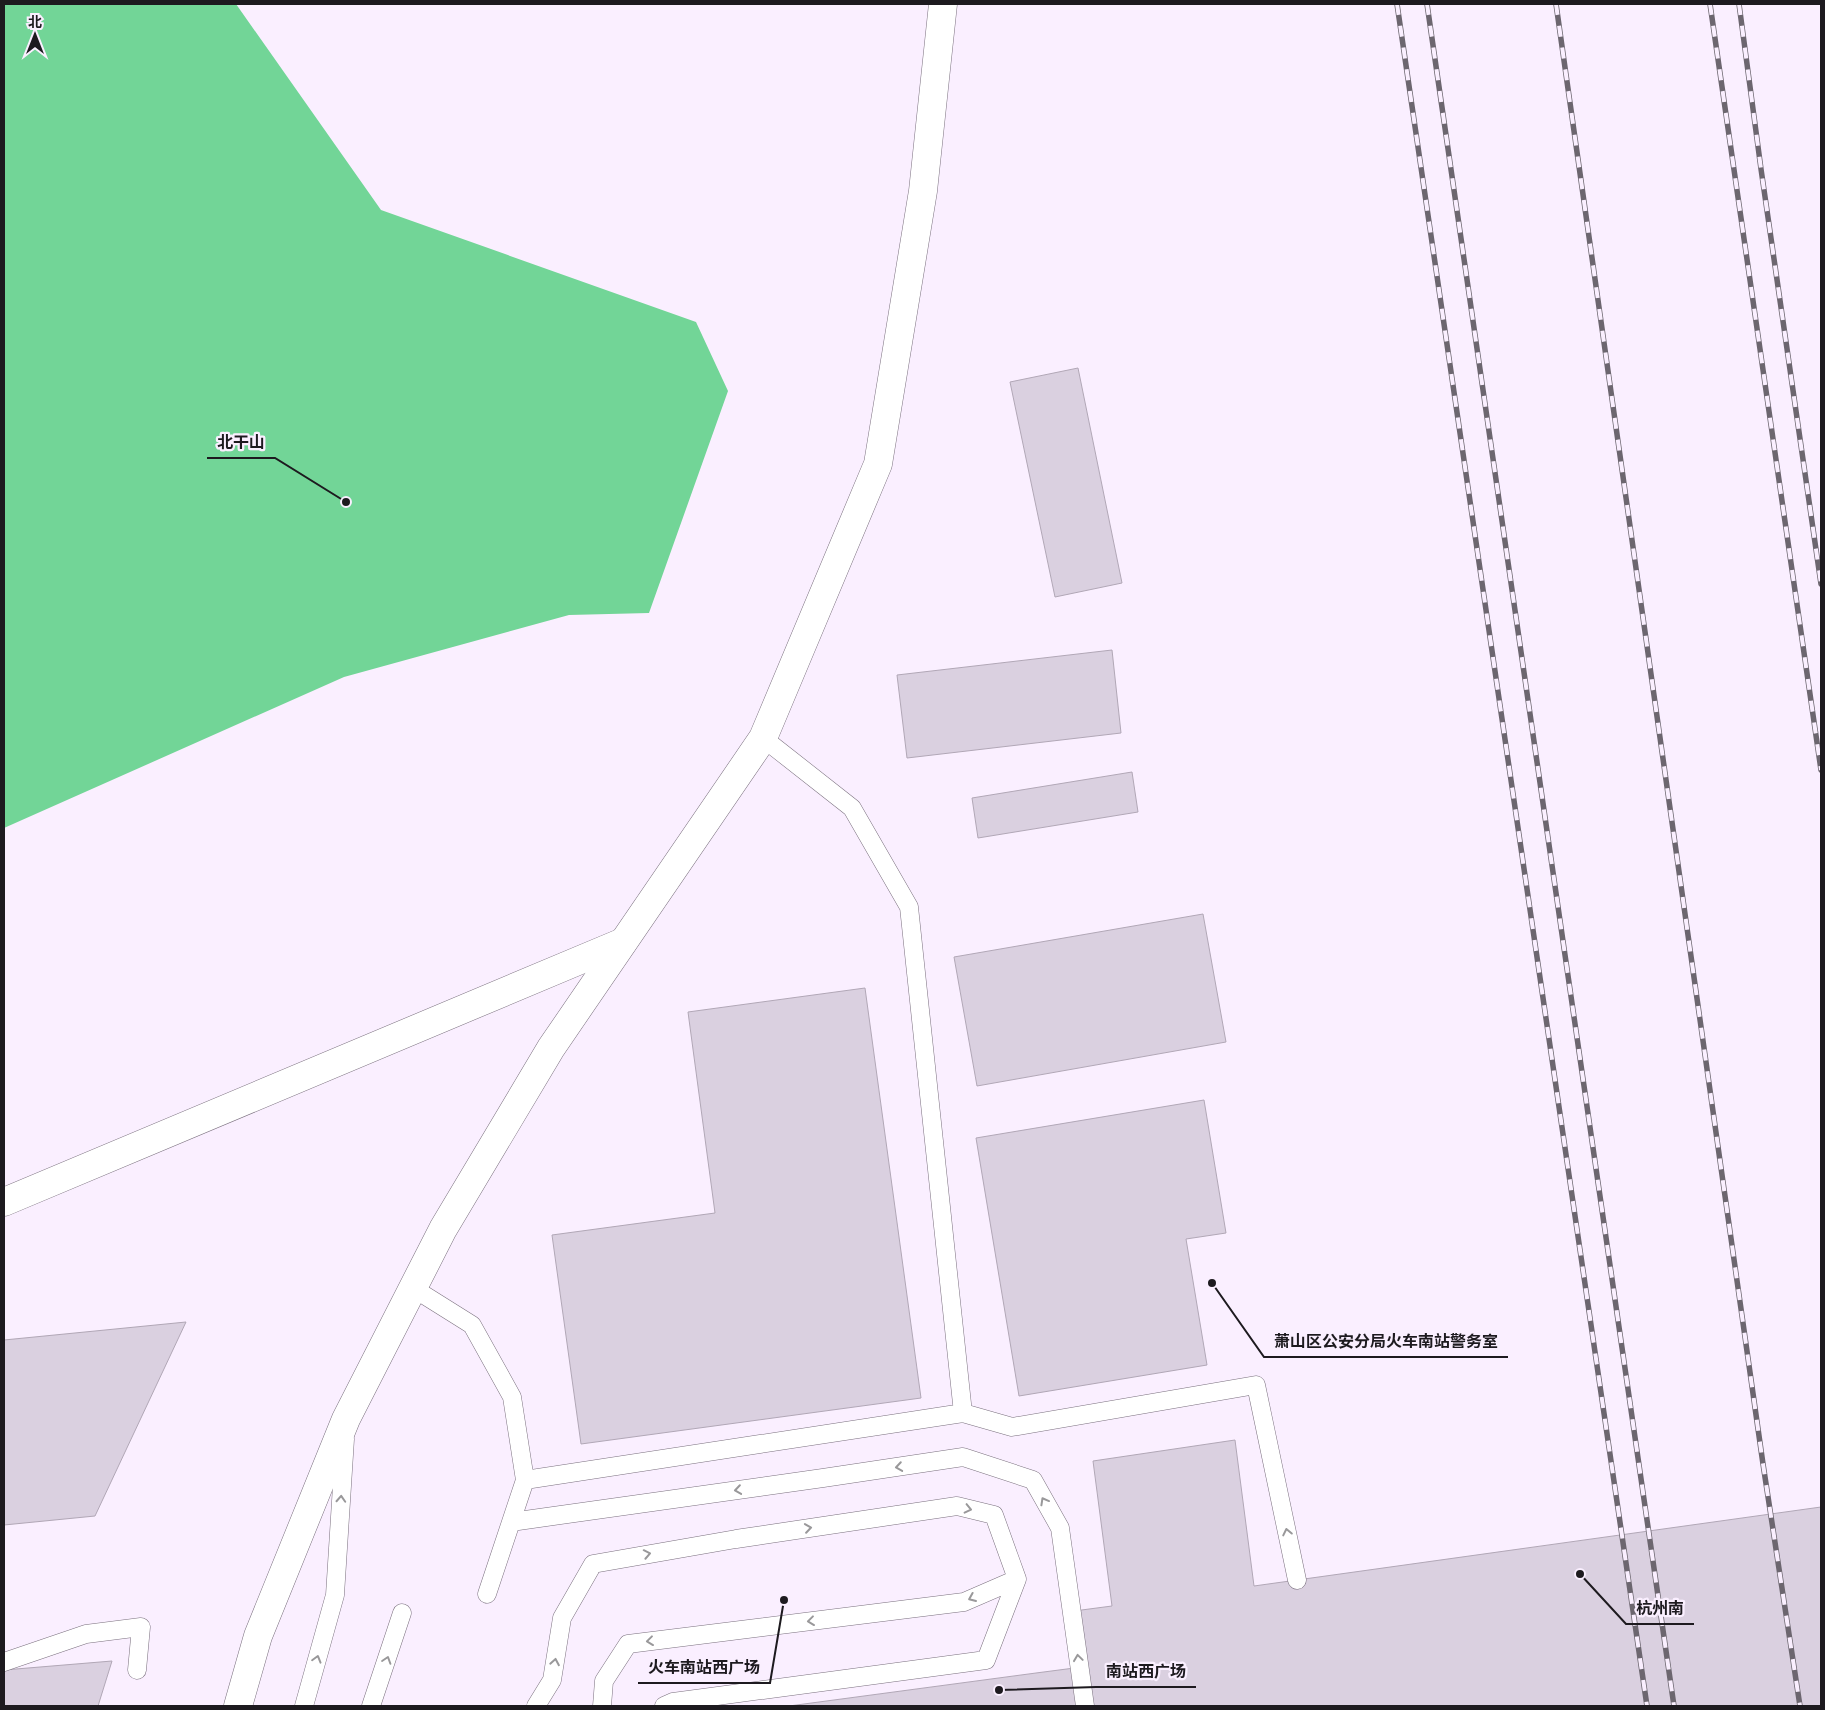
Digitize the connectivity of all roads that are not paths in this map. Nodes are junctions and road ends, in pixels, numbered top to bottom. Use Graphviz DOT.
graph roads {
  1 [pos="943,4"];
  2 [pos="763,738"];
  3 [pos="623,942"];
  4 [pos="4,1202"];
  5 [pos="413,1288"];
  6 [pos="963,1413"];
  7 [pos="346,1419"];
  8 [pos="525,1480"];
  9 [pos="510,1522"];
  10 [pos="1016,1579"];
  11 [pos="1297,1580"];
  12 [pos="487,1594"];
  13 [pos="402,1613"];
  14 [pos="4,1662"];
  15 [pos="137,1670"];
  16 [pos="238,1706"];
  17 [pos="304,1706"];
  18 [pos="372,1706"];
  19 [pos="536,1706"];
  20 [pos="602,1706"];
  21 [pos="664,1706"];
  22 [pos="1085,1706"];
  1 -- 2 [label="main road"];
  2 -- 3 [label="main road"];
  2 -- 6 [label="lane"];
  3 -- 4 [label="main road"];
  3 -- 5 [label="main road"];
  5 -- 7 [label="main road"];
  5 -- 8 [label="lane"];
  6 -- 8 [label="lane"];
  11 -- 6 [label="lane, one-way"];
  7 -- 16 [label="main road"];
  17 -- 7 [label="lane, one-way"];
  8 -- 9 [label="lane"];
  9 -- 12 [label="lane"];
  22 -- 9 [label="lane, one-way"];
  19 -- 10 [label="lane, one-way"];
  10 -- 20 [label="lane, one-way"];
  10 -- 21 [label="lane"];
  18 -- 13 [label="lane, one-way"];
  14 -- 15 [label="lane"];
}
